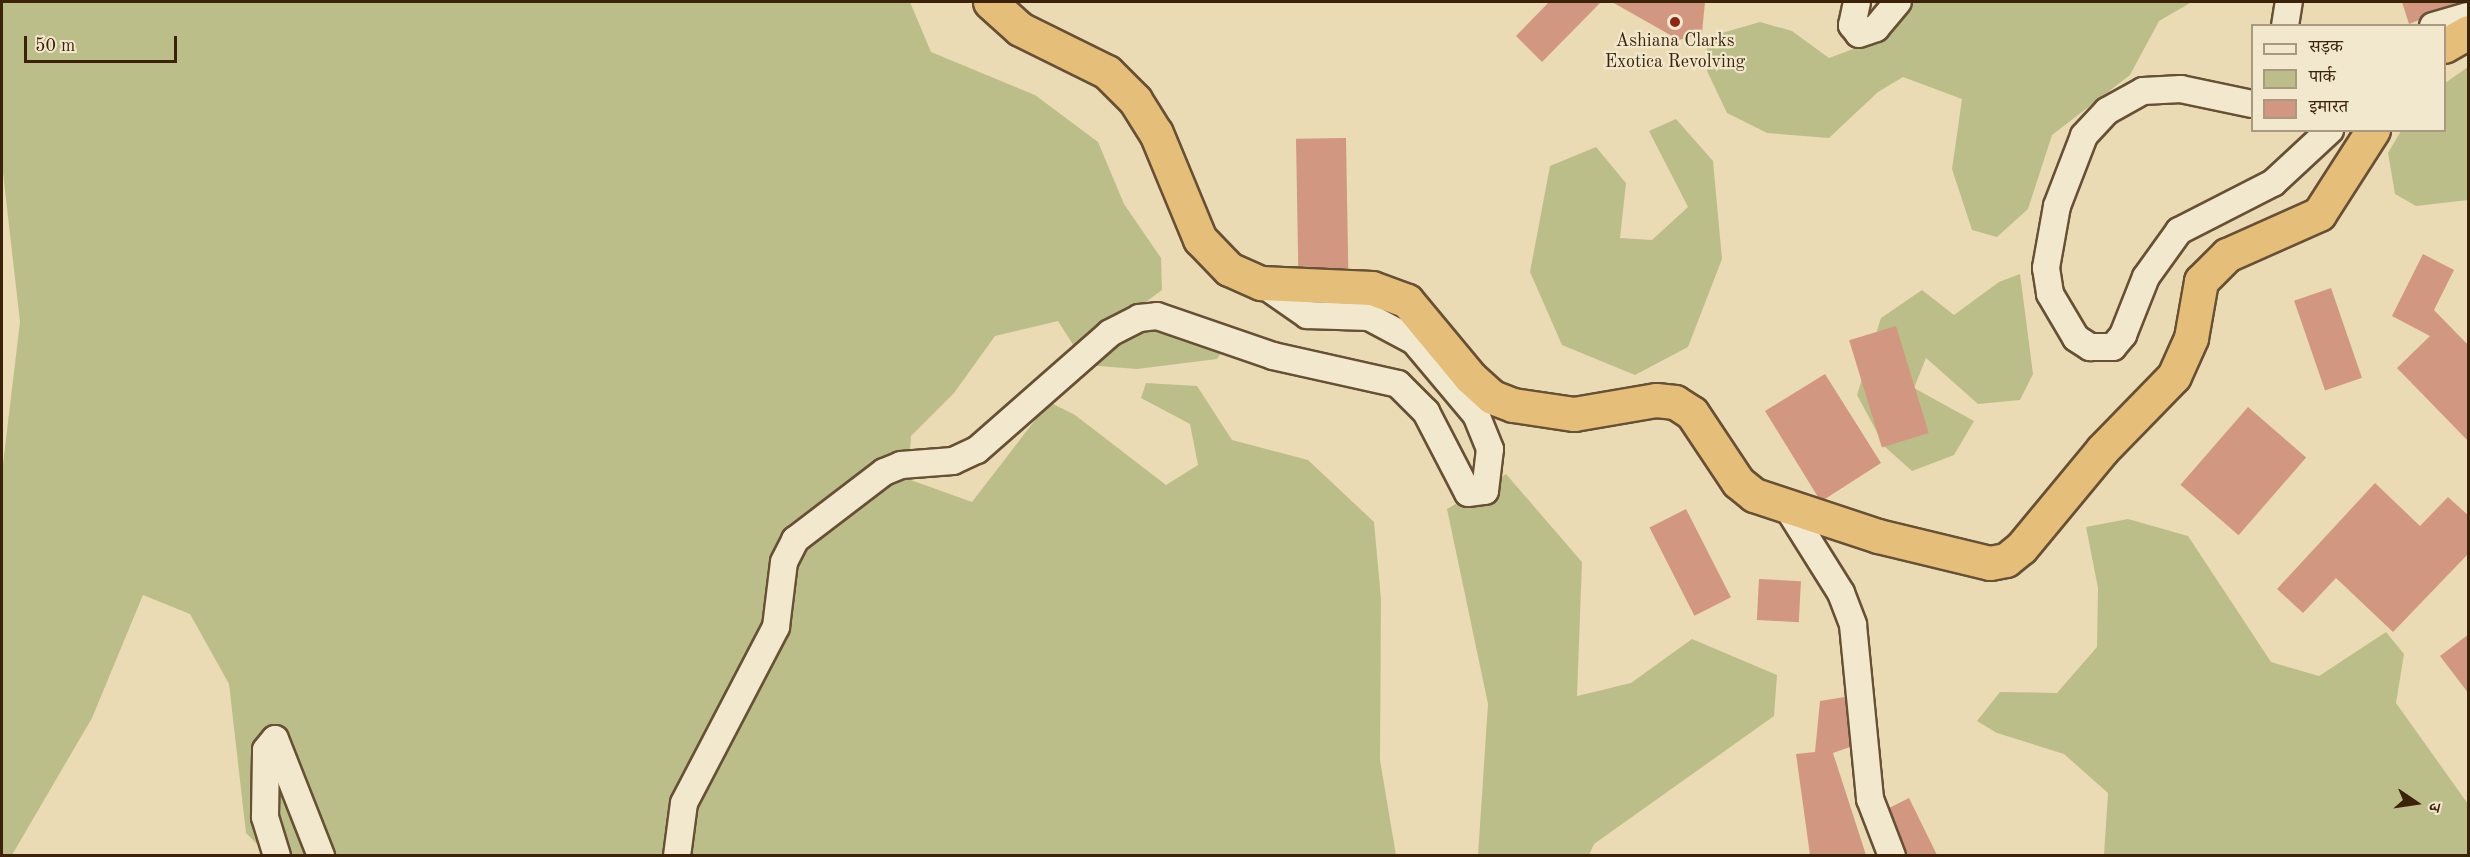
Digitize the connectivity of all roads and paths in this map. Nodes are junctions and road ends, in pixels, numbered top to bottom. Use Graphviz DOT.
graph roads {
  1 [pos="990,2"];
  2 [pos="1857,2"];
  3 [pos="1898,2"];
  4 [pos="2289,2"];
  5 [pos="2469,16"];
  6 [pos="2285,24"];
  7 [pos="2440,24"];
  8 [pos="2469,32"];
  9 [pos="2446,45"];
  10 [pos="2251,104"];
  11 [pos="2328,132"];
  12 [pos="2372,132"];
  13 [pos="1260,283"];
  14 [pos="1789,510"];
  15 [pos="277,855"];
  16 [pos="321,855"];
  17 [pos="677,855"];
  18 [pos="1892,855"];
  1 -- 13 [label="highway"];
  2 -- 3 [label="street"];
  4 -- 6 [label="street"];
  5 -- 7 [label="street"];
  8 -- 9 [label="highway"];
  10 -- 11 [label="street"];
  12 -- 14 [label="highway"];
  13 -- 14 [label="highway"];
  13 -- 17 [label="street"];
  14 -- 18 [label="street"];
  15 -- 16 [label="street"];
}
